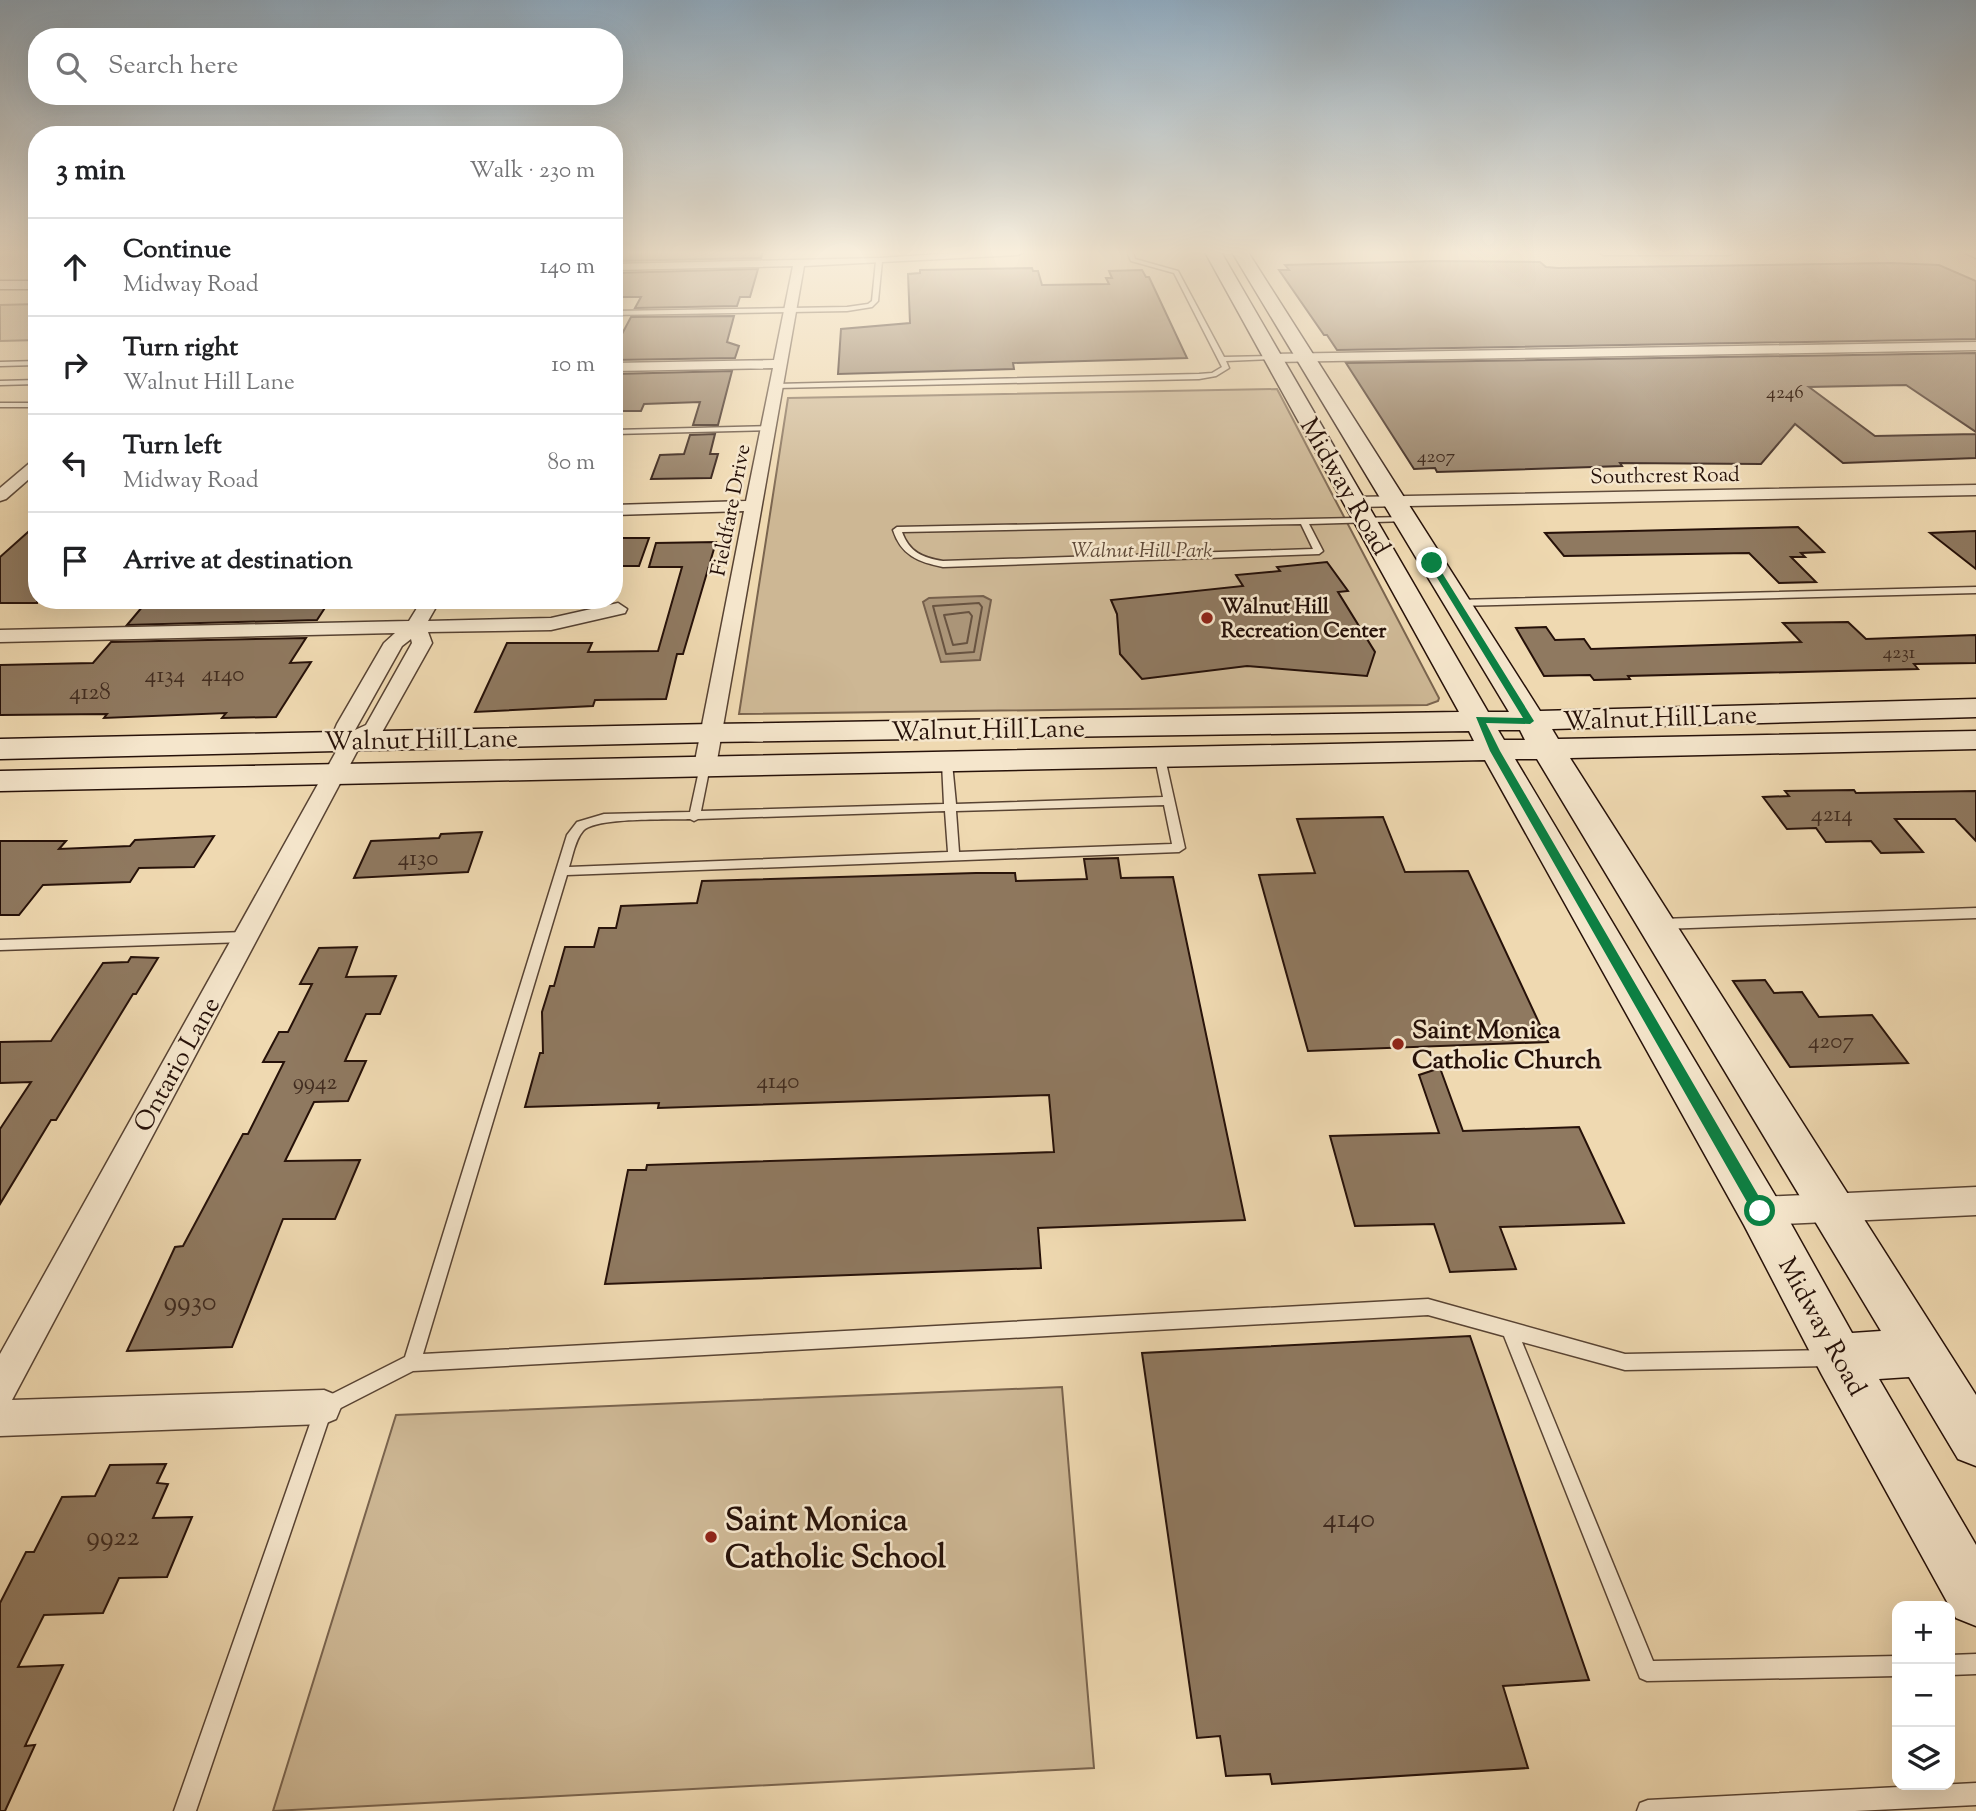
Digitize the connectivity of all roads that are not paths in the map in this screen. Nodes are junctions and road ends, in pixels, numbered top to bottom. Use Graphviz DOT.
graph roads {
  1 [pos="785,337"];
  2 [pos="1210,337"];
  3 [pos="1260,337"];
  4 [pos="1292,337"];
  5 [pos="1976,346"];
  6 [pos="1305,357"];
  7 [pos="1272,358"];
  8 [pos="1222,359"];
  9 [pos="28,363"];
  10 [pos="780,363"];
  11 [pos="0,364"];
  12 [pos="623,367"];
  13 [pos="28,382"];
  14 [pos="0,383"];
  15 [pos="776,386"];
  16 [pos="0,405"];
  17 [pos="28,405"];
  18 [pos="769,428"];
  19 [pos="623,432"];
  20 [pos="28,472"];
  21 [pos="1976,490"];
  22 [pos="0,496"];
  23 [pos="754,506"];
  24 [pos="623,510"];
  25 [pos="1360,511"];
  26 [pos="1400,511"];
  27 [pos="1304,522"];
  28 [pos="1976,590"];
  29 [pos="1457,603"];
  30 [pos="426,609"];
  31 [pos="618,609"];
  32 [pos="416,626"];
  33 [pos="0,636"];
  34 [pos="1976,708"];
  35 [pos="1479,719"];
  36 [pos="1530,721"];
  37 [pos="945,729"];
  38 [pos="711,733"];
  39 [pos="353,740"];
  40 [pos="1976,740"];
  41 [pos="0,749"];
  42 [pos="1547,749"];
  43 [pos="1495,751"];
  44 [pos="1160,758"];
  45 [pos="947,763"];
  46 [pos="705,766"];
  47 [pos="335,773"];
  48 [pos="0,781"];
  49 [pos="1168,801"];
  50 [pos="952,808"];
  51 [pos="694,817"];
  52 [pos="1180,848"];
  53 [pos="954,857"];
  54 [pos="562,871"];
  55 [pos="1976,914"];
  56 [pos="1656,924"];
  57 [pos="246,937"];
  58 [pos="2,948"];
  59 [pos="1976,1201"];
  60 [pos="1831,1207"];
  61 [pos="1760,1211"];
  62 [pos="1509,1329"];
  63 [pos="1921,1352"];
  64 [pos="1839,1358"];
  65 [pos="412,1363"];
  66 [pos="0,1388"];
  67 [pos="324,1406"];
  68 [pos="0,1418"];
  69 [pos="1976,1441"];
  70 [pos="1976,1598"];
  71 [pos="1976,1664"];
  72 [pos="1955,1665"];
  73 [pos="1892,1666"];
  74 [pos="1976,1794"];
  75 [pos="185,1811"];
  76 [pos="1648,1811"];
  1 -- 10 [label="street, Fieldfare Drive"];
  2 -- 8 [label="lane"];
  3 -- 7 [label="main road, Midway Road"];
  4 -- 6 [label="main road, Midway Road"];
  5 -- 6 [label="street"];
  6 -- 7 [label="street"];
  6 -- 26 [label="main road, Midway Road"];
  7 -- 8 [label="lane"];
  7 -- 25 [label="main road, Midway Road"];
  8 -- 15 [label="lane"];
  9 -- 11 [label="lane"];
  10 -- 12 [label="street"];
  10 -- 15 [label="street, Fieldfare Drive"];
  13 -- 14 [label="lane"];
  15 -- 18 [label="street, Fieldfare Drive"];
  16 -- 17 [label="lane"];
  18 -- 19 [label="lane"];
  18 -- 23 [label="street, Fieldfare Drive"];
  20 -- 22 [label="street"];
  21 -- 26 [label="street, Southcrest Road"];
  23 -- 24 [label="street"];
  23 -- 38 [label="street, Fieldfare Drive"];
  25 -- 26 [label="street, Southcrest Road"];
  25 -- 27 [label="lane"];
  25 -- 35 [label="main road, Midway Road"];
  26 -- 29 [label="main road, Midway Road"];
  27 -- 27 [label="lane"];
  28 -- 29 [label="lane"];
  29 -- 36 [label="main road, Midway Road"];
  30 -- 32 [label="street, Ontario Lane"];
  31 -- 32 [label="street"];
  32 -- 33 [label="street"];
  32 -- 39 [label="street, Ontario Lane"];
  34 -- 36 [label="main road, Walnut Hill Lane"];
  35 -- 36 [label="main road, Walnut Hill Lane"];
  35 -- 37 [label="main road, Walnut Hill Lane"];
  35 -- 43 [label="main road, Midway Road"];
  36 -- 42 [label="main road, Midway Road"];
  37 -- 38 [label="main road, Walnut Hill Lane"];
  37 -- 45 [label="main road"];
  38 -- 39 [label="main road, Walnut Hill Lane"];
  38 -- 46 [label="street, Fieldfare Drive"];
  39 -- 41 [label="main road, Walnut Hill Lane"];
  39 -- 47 [label="street, Ontario Lane"];
  40 -- 42 [label="main road, Walnut Hill Lane"];
  42 -- 43 [label="main road, Walnut Hill Lane"];
  42 -- 56 [label="main road, Midway Road"];
  43 -- 44 [label="main road, Walnut Hill Lane"];
  43 -- 61 [label="main road, Midway Road"];
  44 -- 45 [label="main road, Walnut Hill Lane"];
  44 -- 49 [label="lane"];
  45 -- 46 [label="main road, Walnut Hill Lane"];
  45 -- 50 [label="lane"];
  46 -- 47 [label="main road, Walnut Hill Lane"];
  46 -- 51 [label="lane"];
  47 -- 48 [label="main road, Walnut Hill Lane"];
  47 -- 57 [label="street, Ontario Lane"];
  49 -- 50 [label="lane"];
  49 -- 52 [label="lane"];
  50 -- 51 [label="lane"];
  50 -- 53 [label="lane"];
  51 -- 54 [label="lane"];
  52 -- 53 [label="lane"];
  53 -- 54 [label="lane"];
  54 -- 65 [label="lane"];
  55 -- 56 [label="lane"];
  56 -- 60 [label="main road, Midway Road"];
  57 -- 58 [label="lane"];
  57 -- 66 [label="street, Ontario Lane"];
  59 -- 60 [label="street"];
  60 -- 61 [label="street"];
  60 -- 63 [label="main road, Midway Road"];
  61 -- 64 [label="main road, Midway Road"];
  62 -- 64 [label="lane"];
  62 -- 65 [label="lane"];
  62 -- 73 [label="lane"];
  63 -- 64 [label="main road"];
  63 -- 69 [label="main road, Midway Road"];
  64 -- 70 [label="main road, Midway Road"];
  65 -- 67 [label="lane"];
  67 -- 68 [label="street"];
  67 -- 75 [label="lane"];
  71 -- 72 [label="lane"];
  74 -- 76 [label="lane"];
}
